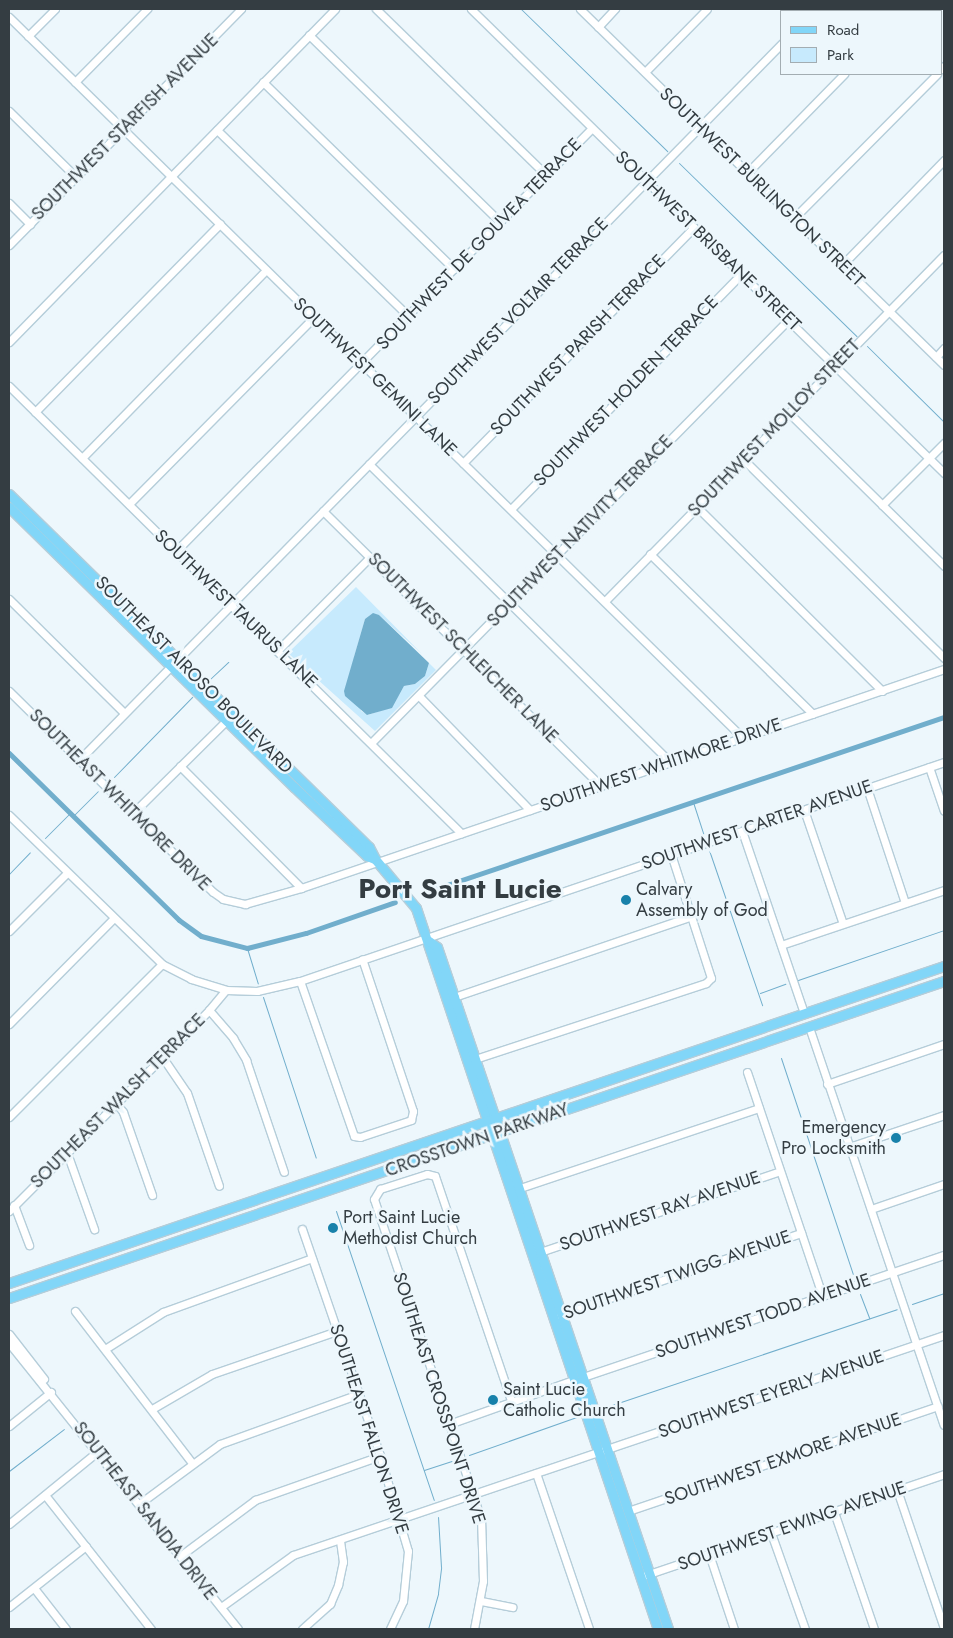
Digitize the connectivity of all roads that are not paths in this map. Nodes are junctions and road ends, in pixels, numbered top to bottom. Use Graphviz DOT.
graph roads {
  1 [pos="55,9"];
  2 [pos="148,9"];
  3 [pos="241,9"];
  4 [pos="335,9"];
  5 [pos="376,9"];
  6 [pos="471,9"];
  7 [pos="580,9"];
  8 [pos="615,9"];
  9 [pos="707,9"];
  10 [pos="9,17"];
  11 [pos="598,26"];
  12 [pos="309,35"];
  13 [pos="28,36"];
  14 [pos="780,45"];
  15 [pos="645,72"];
  16 [pos="843,75"];
  17 [pos="936,75"];
  18 [pos="75,82"];
  19 [pos="263,82"];
  20 [pos="9,111"];
  21 [pos="700,126"];
  22 [pos="592,128"];
  23 [pos="123,129"];
  24 [pos="217,130"];
  25 [pos="944,160"];
  26 [pos="747,173"];
  27 [pos="545,174"];
  28 [pos="76,177"];
  29 [pos="171,177"];
  30 [pos="646,181"];
  31 [pos="9,203"];
  32 [pos="794,218"];
  33 [pos="500,221"];
  34 [pos="30,224"];
  35 [pos="220,224"];
  36 [pos="694,228"];
  37 [pos="9,245"];
  38 [pos="944,255"];
  39 [pos="842,265"];
  40 [pos="454,269"];
  41 [pos="266,270"];
  42 [pos="741,274"];
  43 [pos="889,311"];
  44 [pos="407,316"];
  45 [pos="314,317"];
  46 [pos="788,320"];
  47 [pos="9,342"];
  48 [pos="944,348"];
  49 [pos="936,357"];
  50 [pos="362,364"];
  51 [pos="944,365"];
  52 [pos="835,366"];
  53 [pos="9,386"];
  54 [pos="35,412"];
  55 [pos="789,413"];
  56 [pos="415,416"];
  57 [pos="944,443"];
  58 [pos="82,458"];
  59 [pos="929,458"];
  60 [pos="743,459"];
  61 [pos="463,463"];
  62 [pos="369,464"];
  63 [pos="944,473"];
  64 [pos="9,494"];
  65 [pos="129,504"];
  66 [pos="882,505"];
  67 [pos="9,507"];
  68 [pos="697,507"];
  69 [pos="511,508"];
  70 [pos="323,511"];
  71 [pos="176,551"];
  72 [pos="556,554"];
  73 [pos="650,554"];
  74 [pos="370,557"];
  75 [pos="944,566"];
  76 [pos="9,599"];
  77 [pos="510,601"];
  78 [pos="605,601"];
  79 [pos="231,605"];
  80 [pos="464,649"];
  81 [pos="278,650"];
  82 [pos="179,658"];
  83 [pos="944,658"];
  84 [pos="171,666"];
  85 [pos="944,669"];
  86 [pos="882,690"];
  87 [pos="9,691"];
  88 [pos="419,696"];
  89 [pos="124,713"];
  90 [pos="233,714"];
  91 [pos="813,714"];
  92 [pos="226,721"];
  93 [pos="742,738"];
  94 [pos="372,742"];
  95 [pos="79,760"];
  96 [pos="944,762"];
  97 [pos="671,763"];
  98 [pos="180,766"];
  99 [pos="929,767"];
  100 [pos="601,786"];
  101 [pos="867,788"];
  102 [pos="530,810"];
  103 [pos="804,810"];
  104 [pos="944,812"];
  105 [pos="133,813"];
  106 [pos="10,819"];
  107 [pos="742,831"];
  108 [pos="461,833"];
  109 [pos="671,854"];
  110 [pos="377,860"];
  111 [pos="67,873"];
  112 [pos="301,888"];
  113 [pos="944,890"];
  114 [pos="905,903"];
  115 [pos="692,916"];
  116 [pos="114,918"];
  117 [pos="843,924"];
  118 [pos="9,931"];
  119 [pos="428,939"];
  120 [pos="781,945"];
  121 [pos="362,959"];
  122 [pos="162,964"];
  123 [pos="944,966"];
  124 [pos="300,981"];
  125 [pos="944,981"];
  126 [pos="226,990"];
  127 [pos="454,997"];
  128 [pos="209,1010"];
  129 [pos="804,1013"];
  130 [pos="9,1024"];
  131 [pos="809,1027"];
  132 [pos="944,1044"];
  133 [pos="163,1058"];
  134 [pos="476,1059"];
  135 [pos="746,1072"];
  136 [pos="828,1084"];
  137 [pos="116,1104"];
  138 [pos="759,1108"];
  139 [pos="944,1115"];
  140 [pos="9,1116"];
  141 [pos="496,1118"];
  142 [pos="486,1121"];
  143 [pos="500,1132"];
  144 [pos="490,1135"];
  145 [pos="849,1147"];
  146 [pos="67,1152"];
  147 [pos="780,1171"];
  148 [pos="284,1172"];
  149 [pos="944,1184"];
  150 [pos="219,1186"];
  151 [pos="520,1188"];
  152 [pos="152,1195"];
  153 [pos="12,1208"];
  154 [pos="871,1209"];
  155 [pos="94,1229"];
  156 [pos="302,1229"];
  157 [pos="801,1233"];
  158 [pos="29,1245"];
  159 [pos="540,1252"];
  160 [pos="944,1255"];
  161 [pos="312,1258"];
  162 [pos="892,1272"];
  163 [pos="9,1283"];
  164 [pos="822,1295"];
  165 [pos="9,1298"];
  166 [pos="74,1311"];
  167 [pos="562,1315"];
  168 [pos="552,1318"];
  169 [pos="337,1331"];
  170 [pos="9,1334"];
  171 [pos="944,1335"];
  172 [pos="9,1342"];
  173 [pos="916,1345"];
  174 [pos="105,1349"];
  175 [pos="583,1377"];
  176 [pos="573,1380"];
  177 [pos="51,1392"];
  178 [pos="358,1394"];
  179 [pos="512,1400"];
  180 [pos="938,1406"];
  181 [pos="152,1409"];
  182 [pos="449,1424"];
  183 [pos="944,1425"];
  184 [pos="9,1426"];
  185 [pos="608,1449"];
  186 [pos="97,1452"];
  187 [pos="598,1453"];
  188 [pos="380,1456"];
  189 [pos="192,1463"];
  190 [pos="536,1473"];
  191 [pos="944,1474"];
  192 [pos="897,1490"];
  193 [pos="474,1494"];
  194 [pos="45,1495"];
  195 [pos="139,1504"];
  196 [pos="628,1511"];
  197 [pos="834,1512"];
  198 [pos="401,1519"];
  199 [pos="9,1524"];
  200 [pos="772,1533"];
  201 [pos="340,1540"];
  202 [pos="86,1546"];
  203 [pos="709,1554"];
  204 [pos="180,1556"];
  205 [pos="645,1576"];
  206 [pos="34,1588"];
  207 [pos="481,1601"];
  208 [pos="512,1606"];
  209 [pos="9,1607"];
  210 [pos="221,1607"];
  211 [pos="944,1628"];
  212 [pos="66,1629"];
  213 [pos="151,1629"];
  214 [pos="238,1629"];
  215 [pos="302,1629"];
  216 [pos="390,1629"];
  217 [pos="474,1629"];
  218 [pos="589,1629"];
  219 [pos="658,1629"];
  220 [pos="668,1629"];
  221 [pos="734,1629"];
  222 [pos="805,1629"];
  223 [pos="874,1629"];
  1 -- 13 [label="street"];
  2 -- 18 [label="street"];
  3 -- 23 [label="street, SOUTHWEST STARFISH AVENUE"];
  4 -- 12 [label="street"];
  5 -- 27 [label="street"];
  6 -- 22 [label="street, SOUTHWEST BRISBANE STREET"];
  7 -- 11 [label="street, SOUTHWEST BURLINGTON STREET"];
  8 -- 11 [label="street"];
  9 -- 15 [label="street"];
  10 -- 13 [label="street, SOUTHWEST GEMINI LANE"];
  11 -- 15 [label="street, SOUTHWEST BURLINGTON STREET"];
  12 -- 19 [label="street"];
  12 -- 33 [label="street"];
  13 -- 18 [label="street, SOUTHWEST GEMINI LANE"];
  14 -- 21 [label="street, SOUTHWEST VOLTAIR TERRACE"];
  15 -- 21 [label="street, SOUTHWEST BURLINGTON STREET"];
  16 -- 26 [label="street"];
  17 -- 32 [label="street"];
  18 -- 23 [label="street, SOUTHWEST GEMINI LANE"];
  19 -- 24 [label="street"];
  19 -- 40 [label="street"];
  20 -- 28 [label="street"];
  21 -- 26 [label="street, SOUTHWEST BURLINGTON STREET"];
  21 -- 30 [label="street, SOUTHWEST VOLTAIR TERRACE"];
  22 -- 27 [label="street, SOUTHWEST DE GOUVEA TERRACE"];
  22 -- 30 [label="street, SOUTHWEST BRISBANE STREET"];
  23 -- 28 [label="street, SOUTHWEST STARFISH AVENUE"];
  23 -- 29 [label="street, SOUTHWEST GEMINI LANE"];
  24 -- 29 [label="street"];
  24 -- 44 [label="street"];
  25 -- 39 [label="street"];
  26 -- 32 [label="street, SOUTHWEST BURLINGTON STREET"];
  27 -- 33 [label="street, SOUTHWEST DE GOUVEA TERRACE"];
  28 -- 34 [label="street, SOUTHWEST STARFISH AVENUE"];
  29 -- 35 [label="street, SOUTHWEST GEMINI LANE"];
  29 -- 47 [label="street"];
  30 -- 36 [label="street, SOUTHWEST BRISBANE STREET"];
  30 -- 56 [label="street, SOUTHWEST VOLTAIR TERRACE"];
  31 -- 34 [label="street"];
  32 -- 39 [label="street, SOUTHWEST BURLINGTON STREET"];
  33 -- 40 [label="street, SOUTHWEST DE GOUVEA TERRACE"];
  34 -- 37 [label="street, SOUTHWEST STARFISH AVENUE"];
  35 -- 41 [label="street, SOUTHWEST GEMINI LANE"];
  35 -- 54 [label="street"];
  36 -- 42 [label="street, SOUTHWEST BRISBANE STREET"];
  36 -- 61 [label="street, SOUTHWEST PARISH TERRACE"];
  38 -- 43 [label="street, SOUTHWEST MOLLOY STREET"];
  39 -- 43 [label="street, SOUTHWEST BURLINGTON STREET"];
  40 -- 44 [label="street, SOUTHWEST DE GOUVEA TERRACE"];
  41 -- 45 [label="street, SOUTHWEST GEMINI LANE"];
  41 -- 58 [label="street"];
  42 -- 46 [label="street, SOUTHWEST BRISBANE STREET"];
  42 -- 69 [label="street, SOUTHWEST HOLDEN TERRACE"];
  43 -- 49 [label="street, SOUTHWEST BURLINGTON STREET"];
  43 -- 52 [label="street, SOUTHWEST MOLLOY STREET"];
  44 -- 50 [label="street, SOUTHWEST DE GOUVEA TERRACE"];
  45 -- 50 [label="street, SOUTHWEST GEMINI LANE"];
  45 -- 65 [label="street"];
  46 -- 52 [label="street, SOUTHWEST BRISBANE STREET"];
  46 -- 72 [label="street, SOUTHWEST NATIVITY TERRACE"];
  48 -- 49 [label="street"];
  49 -- 51 [label="street, SOUTHWEST BURLINGTON STREET"];
  50 -- 56 [label="street, SOUTHWEST GEMINI LANE"];
  50 -- 71 [label="street, SOUTHWEST DE GOUVEA TERRACE"];
  52 -- 55 [label="street, SOUTHWEST MOLLOY STREET"];
  52 -- 59 [label="street, SOUTHWEST BRISBANE STREET"];
  53 -- 54 [label="street, SOUTHWEST TAURUS LANE"];
  54 -- 58 [label="street, SOUTHWEST TAURUS LANE"];
  55 -- 60 [label="street, SOUTHWEST MOLLOY STREET"];
  55 -- 66 [label="street"];
  56 -- 61 [label="street, SOUTHWEST GEMINI LANE"];
  56 -- 62 [label="street, SOUTHWEST VOLTAIR TERRACE"];
  57 -- 59 [label="street"];
  58 -- 65 [label="street, SOUTHWEST TAURUS LANE"];
  59 -- 63 [label="street, SOUTHWEST BRISBANE STREET"];
  59 -- 66 [label="street"];
  60 -- 68 [label="street, SOUTHWEST MOLLOY STREET"];
  60 -- 83 [label="street"];
  61 -- 69 [label="street, SOUTHWEST GEMINI LANE"];
  62 -- 70 [label="street, SOUTHWEST VOLTAIR TERRACE"];
  62 -- 77 [label="street"];
  64 -- 82 [label="main road, SOUTHEAST AIROSO BOULEVARD"];
  65 -- 71 [label="street, SOUTHWEST TAURUS LANE"];
  66 -- 75 [label="street"];
  67 -- 84 [label="main road, SOUTHEAST AIROSO BOULEVARD"];
  68 -- 73 [label="street, SOUTHWEST MOLLOY STREET"];
  68 -- 86 [label="street"];
  69 -- 72 [label="street, SOUTHWEST GEMINI LANE"];
  70 -- 74 [label="street, SOUTHWEST SCHLEICHER LANE"];
  70 -- 79 [label="street, SOUTHWEST VOLTAIR TERRACE"];
  71 -- 79 [label="street, SOUTHWEST TAURUS LANE"];
  72 -- 77 [label="street, SOUTHWEST NATIVITY TERRACE"];
  72 -- 78 [label="street, SOUTHWEST GEMINI LANE"];
  73 -- 78 [label="street, SOUTHWEST MOLLOY STREET"];
  73 -- 91 [label="street"];
  74 -- 80 [label="street, SOUTHWEST SCHLEICHER LANE"];
  74 -- 81 [label="street"];
  76 -- 89 [label="street"];
  77 -- 80 [label="street, SOUTHWEST NATIVITY TERRACE"];
  77 -- 97 [label="street"];
  78 -- 93 [label="street, SOUTHWEST GEMINI LANE"];
  79 -- 81 [label="street, SOUTHWEST TAURUS LANE"];
  79 -- 82 [label="street, SOUTHWEST VOLTAIR TERRACE"];
  80 -- 88 [label="street, SOUTHWEST NATIVITY TERRACE"];
  80 -- 100 [label="street, SOUTHWEST SCHLEICHER LANE"];
  81 -- 94 [label="street, SOUTHWEST TAURUS LANE"];
  82 -- 84 [label="street, SOUTHWEST VOLTAIR TERRACE"];
  82 -- 90 [label="main road, SOUTHEAST AIROSO BOULEVARD"];
  84 -- 89 [label="street, SOUTHWEST VOLTAIR TERRACE"];
  84 -- 92 [label="main road, SOUTHEAST AIROSO BOULEVARD"];
  85 -- 86 [label="street, SOUTHWEST WHITMORE DRIVE"];
  86 -- 91 [label="street, SOUTHWEST WHITMORE DRIVE"];
  87 -- 95 [label="street, SOUTHEAST WHITMORE DRIVE"];
  88 -- 94 [label="street, SOUTHWEST NATIVITY TERRACE"];
  88 -- 102 [label="street"];
  89 -- 95 [label="street, SOUTHWEST VOLTAIR TERRACE"];
  90 -- 92 [label="street"];
  90 -- 110 [label="main road, SOUTHEAST AIROSO BOULEVARD"];
  91 -- 93 [label="street, SOUTHWEST WHITMORE DRIVE"];
  92 -- 98 [label="street"];
  92 -- 110 [label="main road, SOUTHEAST AIROSO BOULEVARD"];
  93 -- 97 [label="street, SOUTHWEST WHITMORE DRIVE"];
  94 -- 108 [label="street, SOUTHWEST TAURUS LANE"];
  95 -- 105 [label="street, SOUTHEAST WHITMORE DRIVE"];
  96 -- 99 [label="street, SOUTHWEST CARTER AVENUE"];
  97 -- 100 [label="street, SOUTHWEST WHITMORE DRIVE"];
  98 -- 105 [label="street"];
  98 -- 112 [label="street"];
  99 -- 101 [label="street, SOUTHWEST CARTER AVENUE"];
  99 -- 104 [label="street"];
  100 -- 102 [label="street, SOUTHWEST WHITMORE DRIVE"];
  101 -- 103 [label="street, SOUTHWEST CARTER AVENUE"];
  101 -- 114 [label="street"];
  102 -- 108 [label="street, SOUTHWEST WHITMORE DRIVE"];
  103 -- 107 [label="street, SOUTHWEST CARTER AVENUE"];
  103 -- 117 [label="street"];
  105 -- 112 [label="street, SOUTHEAST WHITMORE DRIVE"];
  106 -- 111 [label="street"];
  107 -- 109 [label="street, SOUTHWEST CARTER AVENUE"];
  107 -- 120 [label="street"];
  108 -- 110 [label="street, SOUTHWEST WHITMORE DRIVE"];
  109 -- 115 [label="street"];
  109 -- 119 [label="street, SOUTHWEST CARTER AVENUE"];
  110 -- 112 [label="street, SOUTHEAST WHITMORE DRIVE"];
  110 -- 119 [label="main road, SOUTHEAST AIROSO BOULEVARD"];
  111 -- 116 [label="street"];
  111 -- 118 [label="street"];
  113 -- 114 [label="street"];
  114 -- 117 [label="street"];
  115 -- 127 [label="street"];
  115 -- 134 [label="street"];
  116 -- 122 [label="street"];
  116 -- 130 [label="street"];
  117 -- 120 [label="street"];
  119 -- 121 [label="street, SOUTHWEST CARTER AVENUE"];
  119 -- 127 [label="main road, SOUTHEAST AIROSO BOULEVARD"];
  119 -- 142 [label="main road, SOUTHEAST AIROSO BOULEVARD"];
  120 -- 129 [label="street"];
  121 -- 124 [label="street, SOUTHWEST CARTER AVENUE"];
  121 -- 124 [label="street"];
  122 -- 126 [label="street"];
  122 -- 140 [label="street"];
  123 -- 129 [label="main road, CROSSTOWN PARKWAY"];
  124 -- 126 [label="street, SOUTHWEST CARTER AVENUE"];
  125 -- 131 [label="main road, CROSSTOWN PARKWAY"];
  126 -- 128 [label="street, SOUTHEAST WALSH TERRACE"];
  127 -- 134 [label="main road, SOUTHEAST AIROSO BOULEVARD"];
  128 -- 133 [label="street, SOUTHEAST WALSH TERRACE"];
  128 -- 148 [label="street"];
  129 -- 141 [label="main road, CROSSTOWN PARKWAY"];
  131 -- 136 [label="street"];
  131 -- 143 [label="main road, CROSSTOWN PARKWAY"];
  132 -- 136 [label="street"];
  133 -- 137 [label="street, SOUTHEAST WALSH TERRACE"];
  133 -- 150 [label="street"];
  134 -- 141 [label="main road, SOUTHEAST AIROSO BOULEVARD"];
  135 -- 138 [label="street"];
  136 -- 145 [label="street"];
  137 -- 146 [label="street, SOUTHEAST WALSH TERRACE"];
  137 -- 152 [label="street"];
  138 -- 147 [label="street"];
  138 -- 151 [label="street"];
  139 -- 145 [label="street"];
  141 -- 142 [label="main road, CROSSTOWN PARKWAY"];
  141 -- 143 [label="main road, SOUTHEAST AIROSO BOULEVARD"];
  142 -- 144 [label="main road, SOUTHEAST AIROSO BOULEVARD"];
  142 -- 163 [label="main road, CROSSTOWN PARKWAY"];
  143 -- 144 [label="main road, CROSSTOWN PARKWAY"];
  143 -- 151 [label="main road, SOUTHEAST AIROSO BOULEVARD"];
  144 -- 165 [label="main road, CROSSTOWN PARKWAY"];
  144 -- 168 [label="main road, SOUTHEAST AIROSO BOULEVARD"];
  145 -- 154 [label="street"];
  146 -- 153 [label="street, SOUTHEAST WALSH TERRACE"];
  146 -- 155 [label="street"];
  147 -- 157 [label="street"];
  147 -- 159 [label="street, SOUTHWEST RAY AVENUE"];
  149 -- 154 [label="street"];
  151 -- 159 [label="main road, SOUTHEAST AIROSO BOULEVARD"];
  153 -- 158 [label="street"];
  154 -- 162 [label="street"];
  156 -- 161 [label="street, SOUTHEAST FALLON DRIVE"];
  157 -- 164 [label="street"];
  157 -- 167 [label="street, SOUTHWEST TWIGG AVENUE"];
  159 -- 167 [label="main road, SOUTHEAST AIROSO BOULEVARD"];
  160 -- 162 [label="street, SOUTHWEST TODD AVENUE"];
  161 -- 169 [label="street, SOUTHEAST FALLON DRIVE"];
  161 -- 174 [label="street"];
  162 -- 164 [label="street, SOUTHWEST TODD AVENUE"];
  162 -- 173 [label="street"];
  164 -- 175 [label="street, SOUTHWEST TODD AVENUE"];
  166 -- 174 [label="street"];
  167 -- 168 [label="street, SOUTHWEST TWIGG AVENUE"];
  167 -- 175 [label="main road, SOUTHEAST AIROSO BOULEVARD"];
  168 -- 176 [label="main road, SOUTHEAST AIROSO BOULEVARD"];
  169 -- 178 [label="street, SOUTHEAST FALLON DRIVE"];
  169 -- 181 [label="street"];
  170 -- 177 [label="street, SOUTHEAST SANDIA DRIVE"];
  171 -- 173 [label="street, SOUTHWEST EYERLY AVENUE"];
  172 -- 177 [label="street, SOUTHEAST SANDIA DRIVE"];
  173 -- 180 [label="street"];
  173 -- 185 [label="street, SOUTHWEST EYERLY AVENUE"];
  174 -- 181 [label="street"];
  175 -- 185 [label="main road, SOUTHEAST AIROSO BOULEVARD"];
  176 -- 179 [label="street"];
  176 -- 187 [label="main road, SOUTHEAST AIROSO BOULEVARD"];
  177 -- 184 [label="street"];
  177 -- 186 [label="street, SOUTHEAST SANDIA DRIVE"];
  178 -- 188 [label="street, SOUTHEAST FALLON DRIVE"];
  178 -- 189 [label="street"];
  179 -- 182 [label="street"];
  179 -- 182 [label="street, SOUTHEAST CROSSPOINT DRIVE"];
  180 -- 183 [label="street"];
  180 -- 196 [label="street, SOUTHWEST EXMORE AVENUE"];
  181 -- 189 [label="street"];
  182 -- 193 [label="street, SOUTHEAST CROSSPOINT DRIVE"];
  185 -- 187 [label="street, SOUTHWEST EYERLY AVENUE"];
  185 -- 196 [label="main road, SOUTHEAST AIROSO BOULEVARD"];
  186 -- 194 [label="street"];
  186 -- 195 [label="street, SOUTHEAST SANDIA DRIVE"];
  187 -- 190 [label="street, SOUTHWEST EYERLY AVENUE"];
  187 -- 205 [label="main road, SOUTHEAST AIROSO BOULEVARD"];
  188 -- 198 [label="street, SOUTHEAST FALLON DRIVE"];
  188 -- 204 [label="street"];
  189 -- 195 [label="street"];
  190 -- 193 [label="street, SOUTHWEST EYERLY AVENUE"];
  190 -- 218 [label="street"];
  191 -- 192 [label="street, SOUTHWEST EWING AVENUE"];
  192 -- 197 [label="street, SOUTHWEST EWING AVENUE"];
  192 -- 211 [label="street"];
  193 -- 198 [label="street, SOUTHWEST EYERLY AVENUE"];
  193 -- 207 [label="street, SOUTHEAST CROSSPOINT DRIVE"];
  194 -- 199 [label="street"];
  194 -- 202 [label="street"];
  195 -- 204 [label="street, SOUTHEAST SANDIA DRIVE"];
  196 -- 205 [label="main road, SOUTHEAST AIROSO BOULEVARD"];
  197 -- 200 [label="street, SOUTHWEST EWING AVENUE"];
  197 -- 223 [label="street"];
  198 -- 201 [label="street, SOUTHWEST EYERLY AVENUE"];
  198 -- 216 [label="street, SOUTHEAST FALLON DRIVE"];
  200 -- 203 [label="street, SOUTHWEST EWING AVENUE"];
  200 -- 222 [label="street"];
  201 -- 210 [label="street, SOUTHWEST EYERLY AVENUE"];
  201 -- 215 [label="street"];
  202 -- 206 [label="street"];
  202 -- 213 [label="street"];
  203 -- 205 [label="street, SOUTHWEST EWING AVENUE"];
  203 -- 221 [label="street"];
  204 -- 210 [label="street, SOUTHEAST SANDIA DRIVE"];
  205 -- 219 [label="main road, SOUTHEAST AIROSO BOULEVARD"];
  205 -- 220 [label="main road, SOUTHEAST AIROSO BOULEVARD"];
  206 -- 209 [label="street"];
  206 -- 212 [label="street"];
  207 -- 208 [label="street"];
  207 -- 217 [label="street, SOUTHEAST CROSSPOINT DRIVE"];
  210 -- 214 [label="street, SOUTHEAST SANDIA DRIVE"];
}
